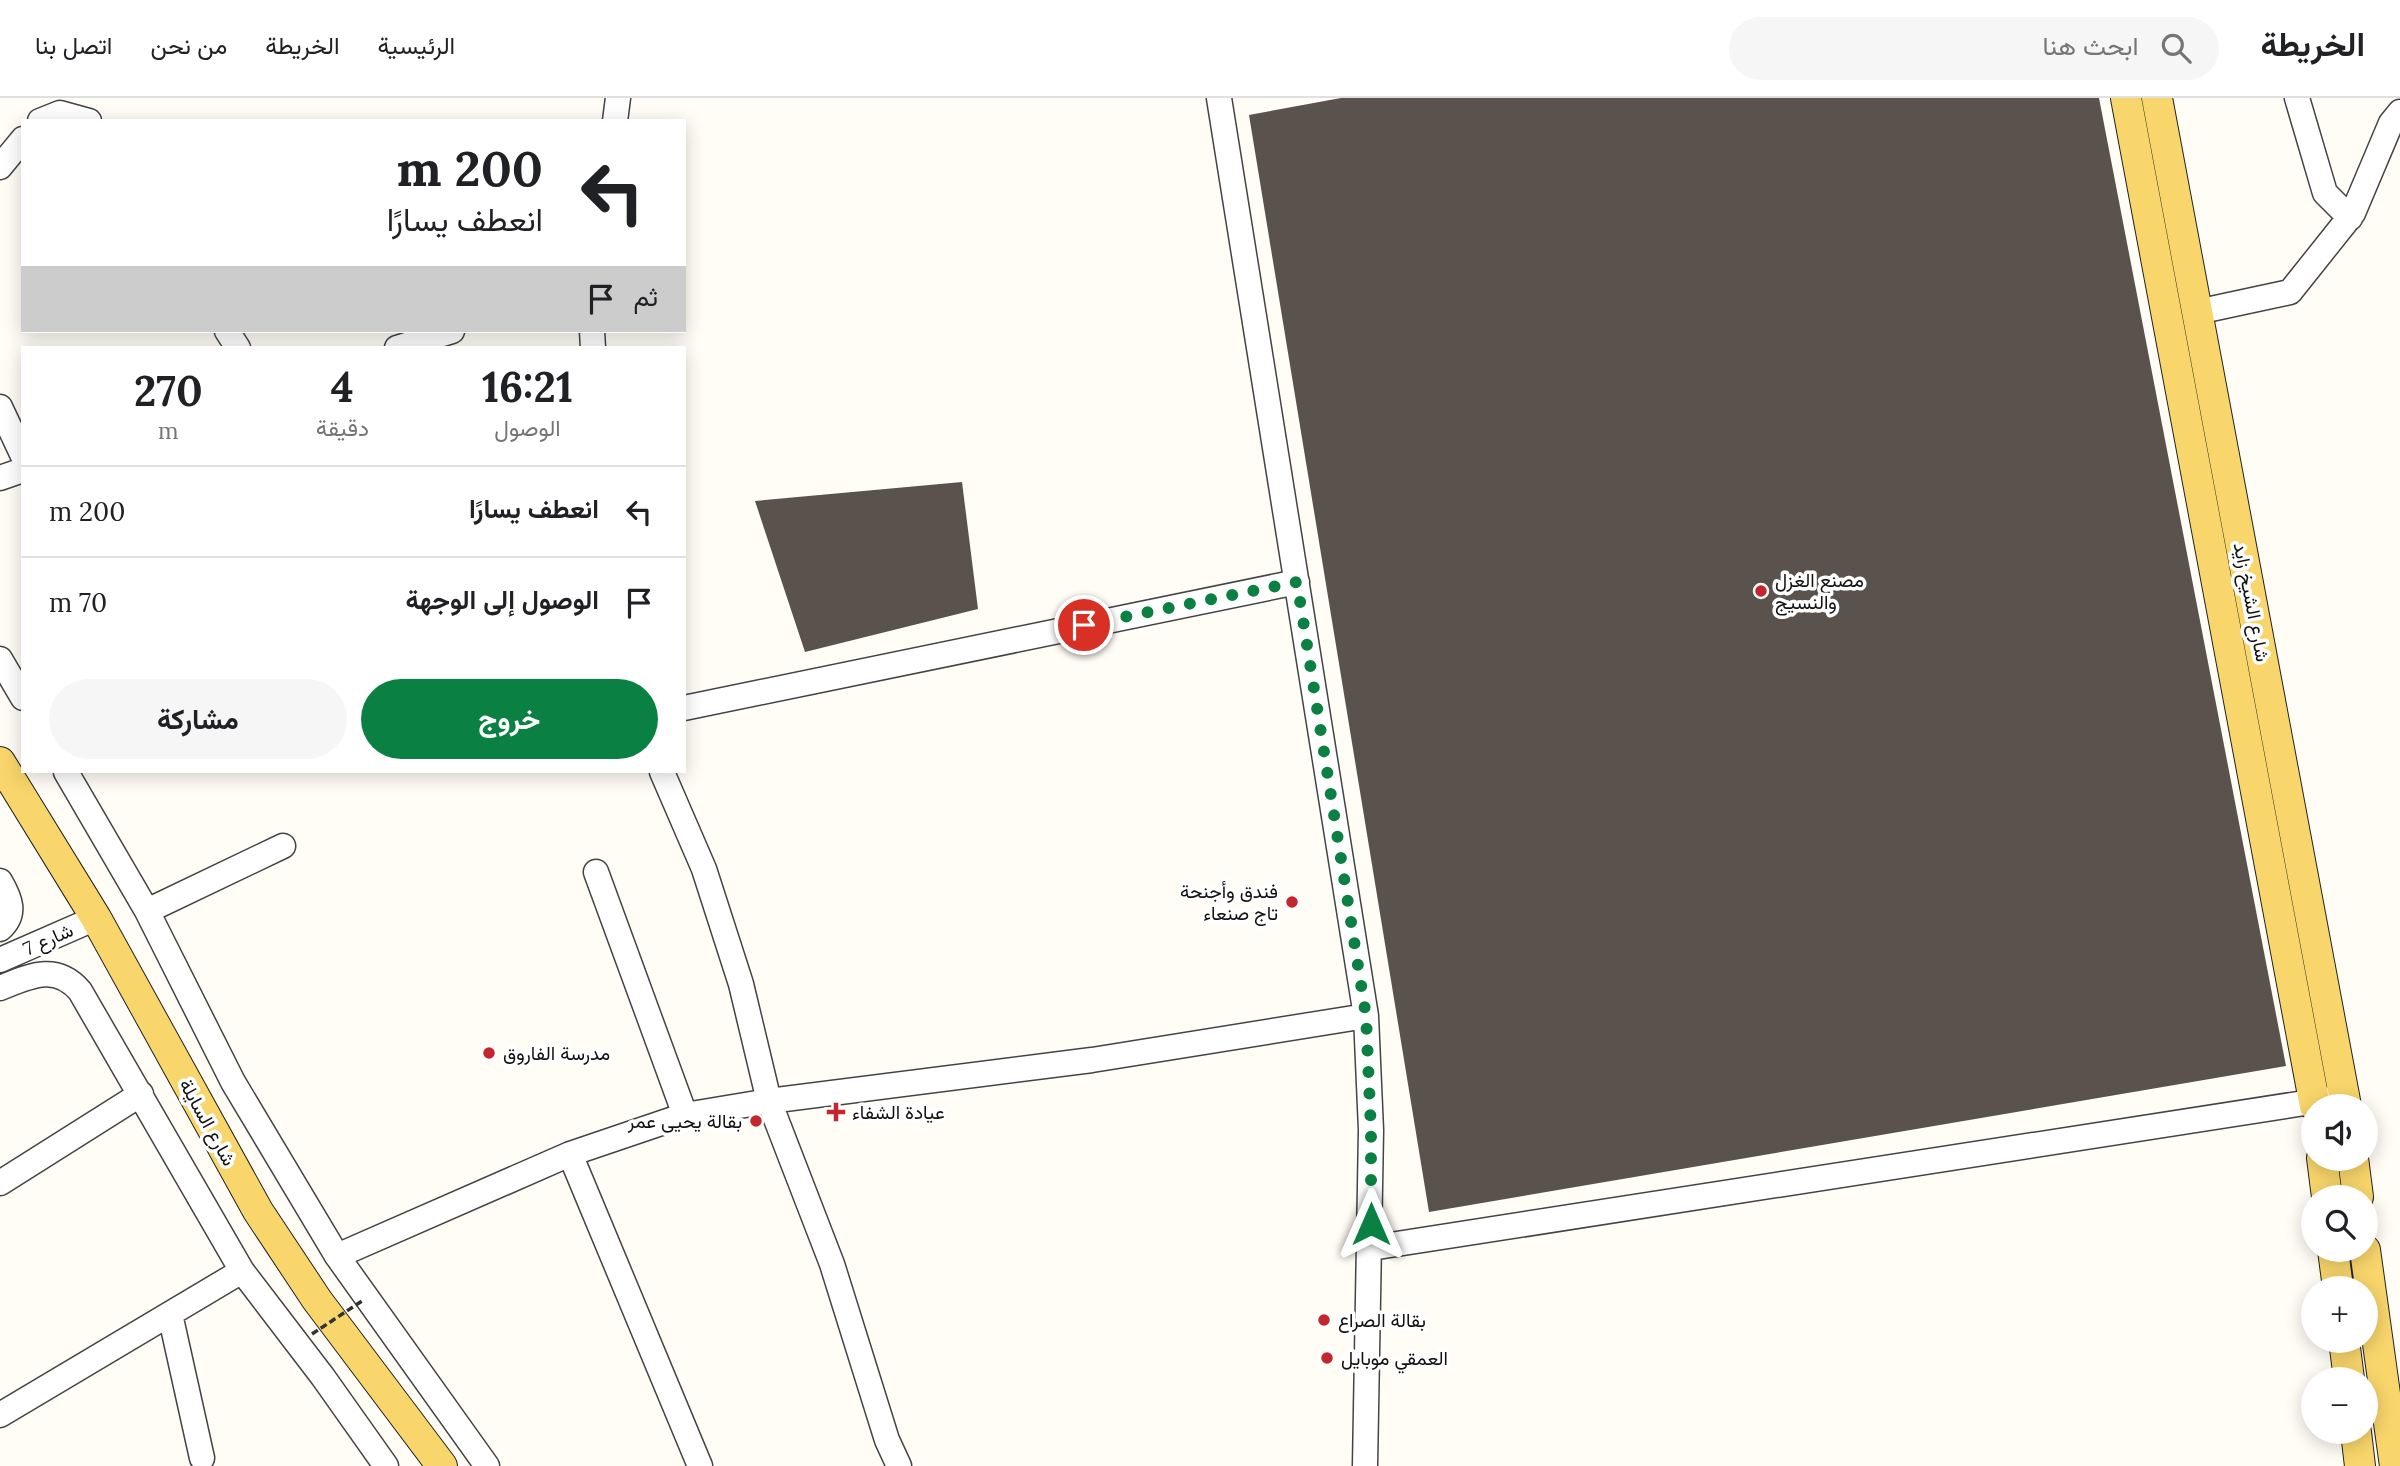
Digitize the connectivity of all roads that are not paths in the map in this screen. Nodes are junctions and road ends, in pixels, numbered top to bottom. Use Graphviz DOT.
graph roads {
  1 [pos="618,98"];
  2 [pos="2126,98"];
  3 [pos="2157,98"];
  4 [pos="2297,98"];
  5 [pos="1217,106"];
  6 [pos="2400,112"];
  7 [pos="45,119"];
  8 [pos="82,119"];
  9 [pos="615,119"];
  10 [pos="21,141"];
  11 [pos="0,167"];
  12 [pos="2350,218"];
  13 [pos="2197,312"];
  14 [pos="446,333"];
  15 [pos="403,346"];
  16 [pos="0,407"];
  17 [pos="21,452"];
  18 [pos="21,471"];
  19 [pos="0,478"];
  20 [pos="1297,582"];
  21 [pos="0,659"];
  22 [pos="21,695"];
  23 [pos="686,708"];
  24 [pos="0,762"];
  25 [pos="67,773"];
  26 [pos="662,773"];
  27 [pos="0,802"];
  28 [pos="40,824"];
  29 [pos="283,846"];
  30 [pos="596,872"];
  31 [pos="0,881"];
  32 [pos="147,911"];
  33 [pos="96,918"];
  34 [pos="0,929"];
  35 [pos="0,960"];
  36 [pos="0,988"];
  37 [pos="1366,1016"];
  38 [pos="141,1094"];
  39 [pos="2313,1094"];
  40 [pos="2344,1094"];
  41 [pos="769,1101"];
  42 [pos="2301,1106"];
  43 [pos="685,1115"];
  44 [pos="570,1154"];
  45 [pos="0,1183"];
  46 [pos="1371,1248"];
  47 [pos="337,1256"];
  48 [pos="2367,1262"];
  49 [pos="242,1271"];
  50 [pos="170,1314"];
  51 [pos="0,1415"];
  52 [pos="2357,1444"];
  53 [pos="202,1458"];
  54 [pos="386,1466"];
  55 [pos="442,1466"];
  56 [pos="487,1466"];
  57 [pos="701,1466"];
  58 [pos="899,1466"];
  59 [pos="1365,1466"];
  60 [pos="2360,1466"];
  61 [pos="2395,1466"];
  1 -- 9 [label="street"];
  2 -- 39 [label="main road"];
  3 -- 13 [label="main road, شارع الشيخ زايد"];
  4 -- 12 [label="street"];
  5 -- 20 [label="street"];
  6 -- 12 [label="street"];
  7 -- 8 [label="street"];
  10 -- 11 [label="street"];
  12 -- 13 [label="street"];
  13 -- 40 [label="main road, شارع الشيخ زايد"];
  14 -- 15 [label="street"];
  16 -- 17 [label="street"];
  18 -- 19 [label="street"];
  20 -- 23 [label="street"];
  20 -- 37 [label="street"];
  21 -- 22 [label="street"];
  24 -- 28 [label="main road, شارع السايلة"];
  25 -- 32 [label="street"];
  26 -- 41 [label="street"];
  27 -- 28 [label="main road"];
  28 -- 33 [label="main road, شارع السايلة"];
  29 -- 32 [label="street"];
  30 -- 43 [label="street"];
  31 -- 34 [label="street"];
  32 -- 47 [label="street"];
  33 -- 35 [label="street, شارع 7"];
  33 -- 55 [label="main road, شارع السايلة"];
  36 -- 38 [label="street"];
  37 -- 41 [label="street"];
  37 -- 46 [label="street"];
  38 -- 45 [label="street"];
  38 -- 49 [label="street"];
  41 -- 43 [label="street"];
  41 -- 58 [label="street"];
  42 -- 46 [label="street"];
  43 -- 44 [label="street"];
  44 -- 47 [label="street"];
  44 -- 57 [label="street"];
  46 -- 59 [label="street"];
  47 -- 56 [label="street"];
  48 -- 61 [label="main road"];
  49 -- 50 [label="street"];
  49 -- 54 [label="street"];
  50 -- 51 [label="street"];
  50 -- 53 [label="street"];
  52 -- 60 [label="main road"];
}
